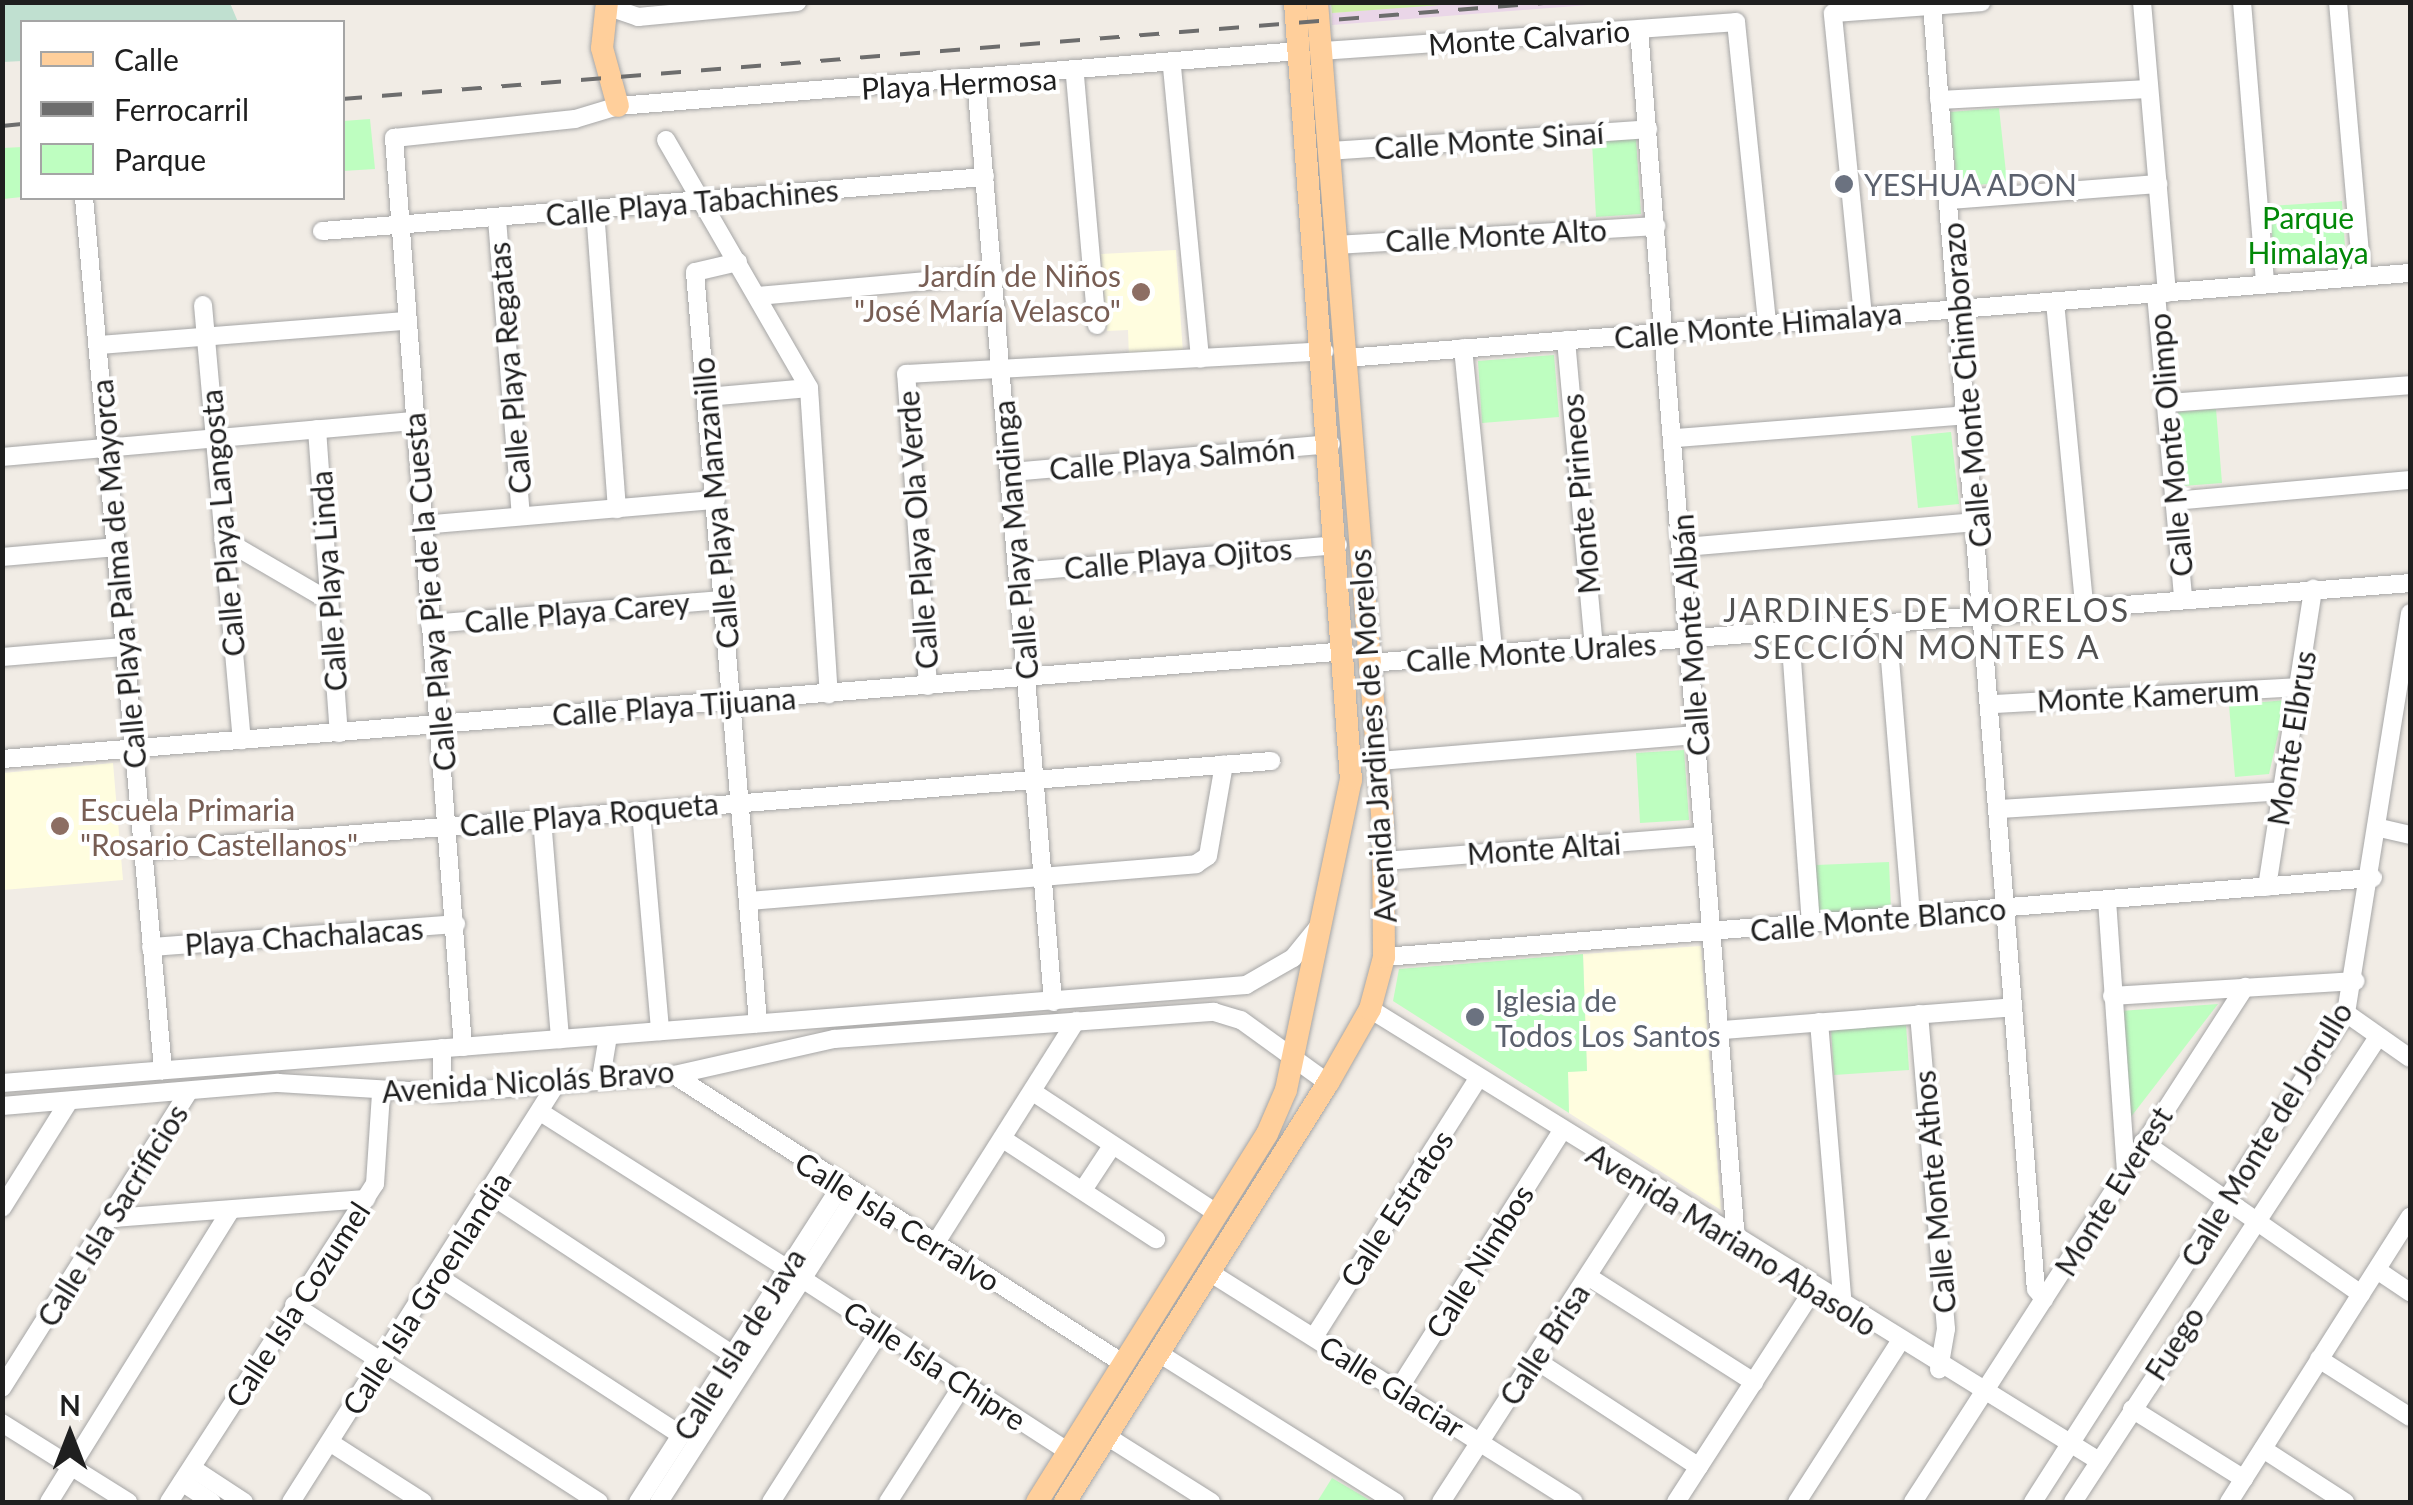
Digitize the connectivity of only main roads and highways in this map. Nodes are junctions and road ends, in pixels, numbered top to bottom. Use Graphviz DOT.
graph roads {
  1 [pos="1295,2"];
  2 [pos="1318,2"];
  3 [pos="608,5"];
  4 [pos="1310,51"];
  5 [pos="618,106"];
  6 [pos="1331,301"];
  7 [pos="1335,354"];
  8 [pos="1384,826"];
  9 [pos="1340,828"];
  10 [pos="1037,1502"];
  11 [pos="1065,1502"];
  1 -- 4 [label="main road, Avenida Jardines de Morelos"];
  2 -- 4 [label="main road, Avenida Jardines de Morelos"];
  3 -- 5 [label="main road"];
  4 -- 6 [label="main road, Avenida Jardines de Morelos"];
  4 -- 6 [label="main road, Avenida Jardines de Morelos"];
  6 -- 7 [label="main road, Avenida Jardines de Morelos"];
  7 -- 8 [label="main road, Avenida Jardines de Morelos"];
  7 -- 9 [label="main road, Avenida Jardines de Morelos"];
  8 -- 9 [label="main road"];
  8 -- 11 [label="main road, Avenida Jardines de Morelos"];
  9 -- 10 [label="main road, Avenida Jardines de Morelos"];
}
